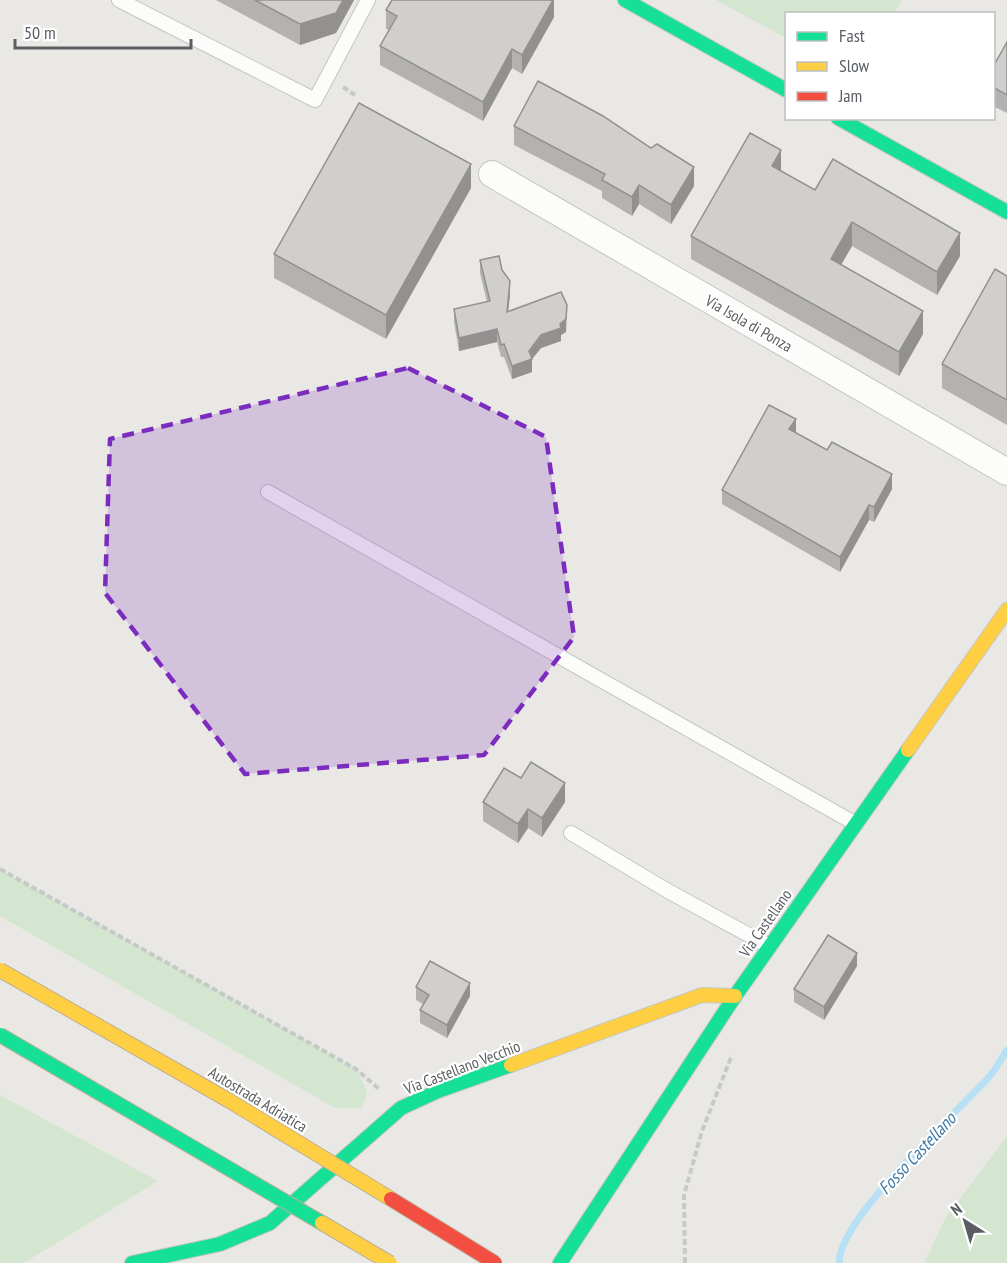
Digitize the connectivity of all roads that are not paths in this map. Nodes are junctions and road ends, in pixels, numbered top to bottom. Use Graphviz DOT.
graph roads {
  1 [pos="119,0"];
  2 [pos="368,0"];
  3 [pos="625,0"];
  4 [pos="785,89"];
  5 [pos="842,120"];
  6 [pos="492,174"];
  7 [pos="1007,212"];
  8 [pos="1007,472"];
  9 [pos="268,492"];
  10 [pos="1007,610"];
  11 [pos="856,824"];
  12 [pos="571,833"];
  13 [pos="769,946"];
  14 [pos="0,970"];
  15 [pos="735,996"];
  16 [pos="0,1035"];
  17 [pos="132,1263"];
  18 [pos="390,1263"];
  19 [pos="495,1263"];
  20 [pos="560,1263"];
  1 -- 2 [label="lane"];
  3 -- 4 [label="main road"];
  5 -- 7 [label="main road"];
  6 -- 8 [label="street, Via Isola di Ponza"];
  9 -- 11 [label="lane"];
  10 -- 11 [label="main road, Via Castellano"];
  11 -- 13 [label="main road, Via Castellano"];
  12 -- 13 [label="lane"];
  13 -- 15 [label="main road, Via Castellano"];
  14 -- 19 [label="main road, Autostrada Adriatica, bridge"];
  15 -- 17 [label="main road, Via Castellano Vecchio"];
  15 -- 20 [label="main road, Via Castellano"];
  16 -- 18 [label="main road, bridge"];
}
